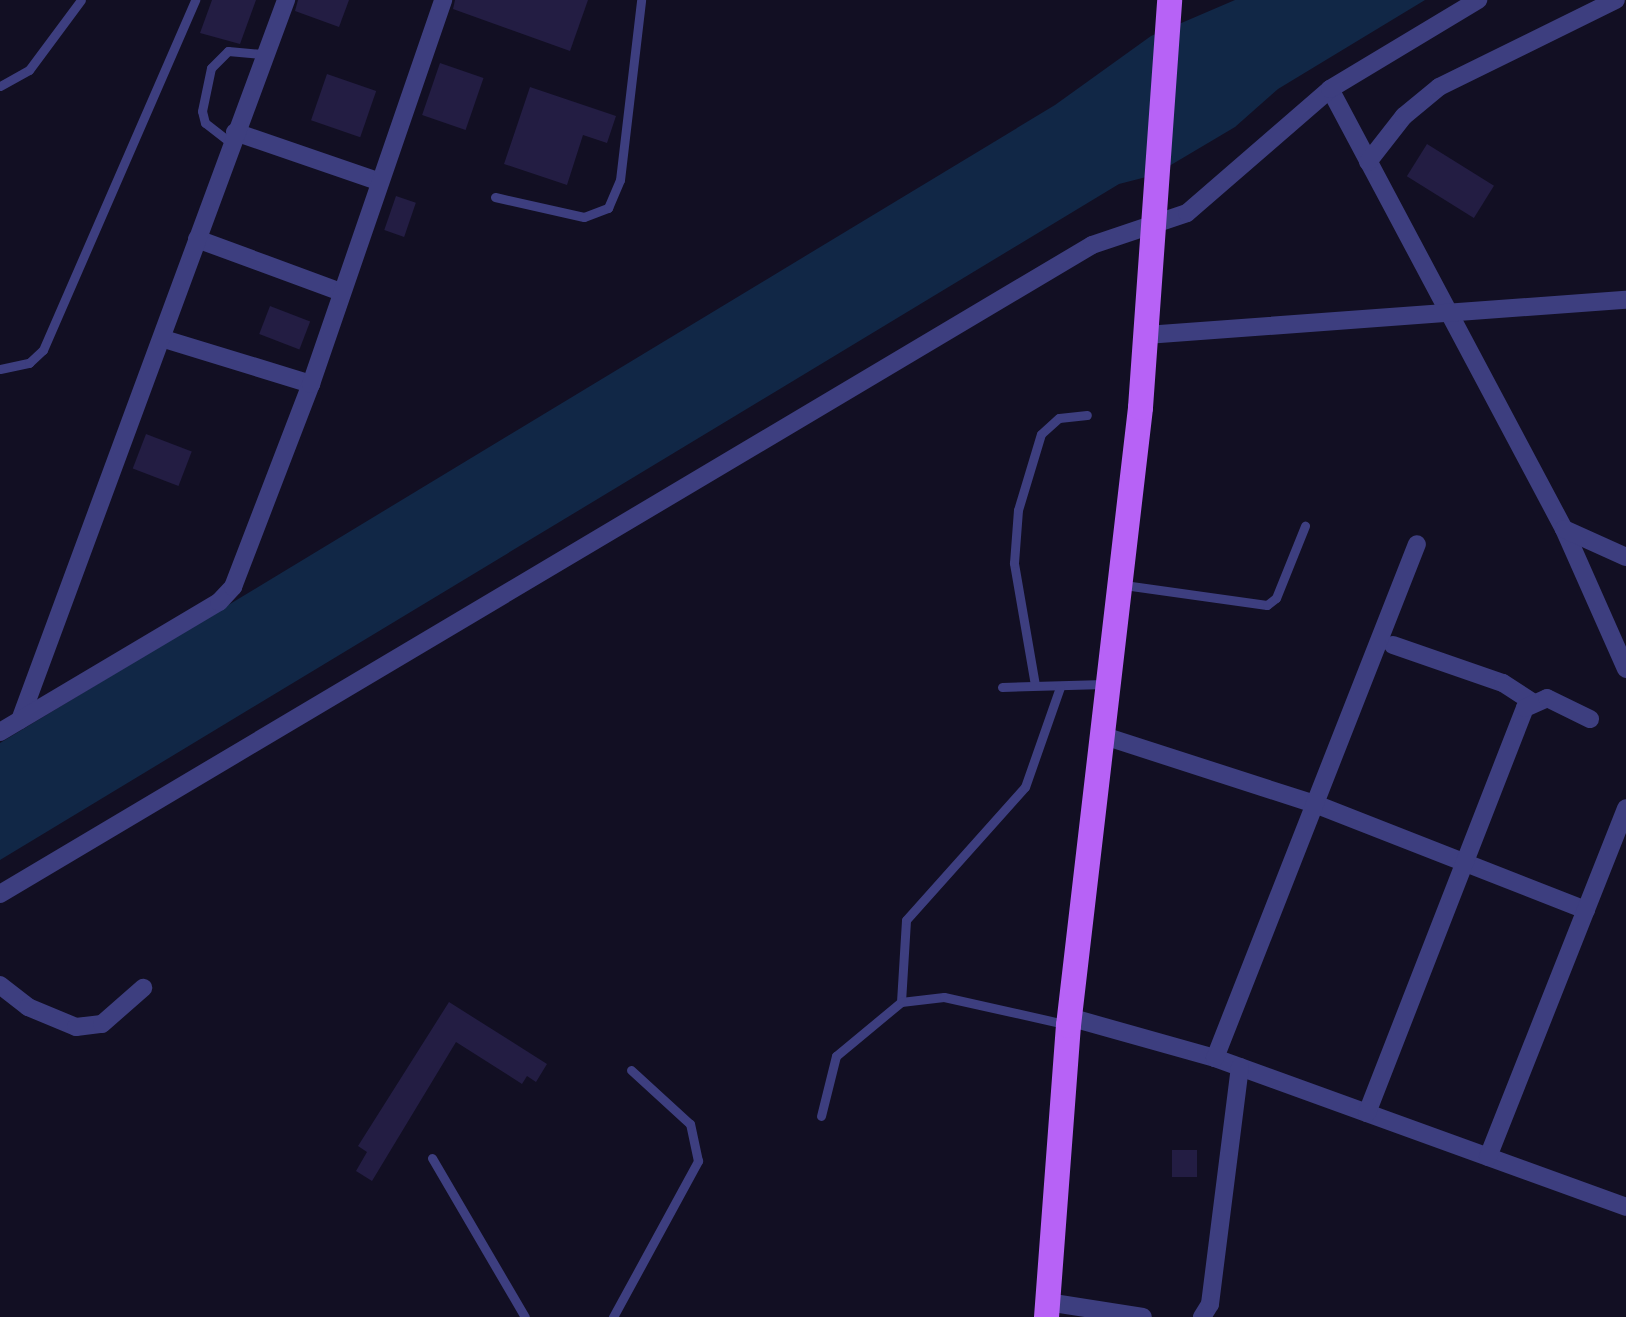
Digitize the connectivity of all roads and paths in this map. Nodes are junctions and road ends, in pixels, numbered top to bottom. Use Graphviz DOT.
graph roads {
  1 [pos="82,0"];
  2 [pos="194,0"];
  3 [pos="286,0"];
  4 [pos="443,0"];
  5 [pos="641,0"];
  6 [pos="1478,0"];
  7 [pos="1616,0"];
  8 [pos="1169,1"];
  9 [pos="266,54"];
  10 [pos="0,86"];
  11 [pos="1330,90"];
  12 [pos="233,138"];
  13 [pos="1368,162"];
  14 [pos="377,181"];
  15 [pos="495,197"];
  16 [pos="1157,226"];
  17 [pos="198,239"];
  18 [pos="342,292"];
  19 [pos="1626,300"];
  20 [pos="1450,316"];
  21 [pos="1146,335"];
  22 [pos="164,339"];
  23 [pos="0,369"];
  24 [pos="311,384"];
  25 [pos="1087,415"];
  26 [pos="1305,526"];
  27 [pos="1564,529"];
  28 [pos="1418,544"];
  29 [pos="1626,557"];
  30 [pos="1117,584"];
  31 [pos="1394,645"];
  32 [pos="1626,669"];
  33 [pos="1106,684"];
  34 [pos="1035,685"];
  35 [pos="1002,687"];
  36 [pos="1060,687"];
  37 [pos="1531,700"];
  38 [pos="1590,718"];
  39 [pos="20,720"];
  40 [pos="0,732"];
  41 [pos="1102,736"];
  42 [pos="1315,804"];
  43 [pos="1626,808"];
  44 [pos="1462,864"];
  45 [pos="0,894"];
  46 [pos="1586,910"];
  47 [pos="0,985"];
  48 [pos="143,988"];
  49 [pos="901,1002"];
  50 [pos="1068,1021"];
  51 [pos="1215,1058"];
  52 [pos="1240,1066"];
  53 [pos="630,1070"];
  54 [pos="1366,1113"];
  55 [pos="821,1116"];
  56 [pos="1488,1157"];
  57 [pos="432,1158"];
  58 [pos="1626,1207"];
  59 [pos="1046,1310"];
  60 [pos="525,1317"];
  61 [pos="613,1317"];
  62 [pos="1142,1317"];
  63 [pos="1202,1317"];
  1 -- 10 [label="lane"];
  2 -- 23 [label="lane"];
  3 -- 9 [label="street"];
  4 -- 14 [label="street"];
  5 -- 15 [label="lane"];
  6 -- 11 [label="street"];
  7 -- 13 [label="street"];
  8 -- 16 [label="main road"];
  9 -- 12 [label="street"];
  9 -- 12 [label="lane"];
  11 -- 13 [label="street"];
  11 -- 16 [label="street"];
  12 -- 14 [label="street"];
  12 -- 17 [label="street"];
  13 -- 20 [label="street"];
  14 -- 18 [label="street"];
  16 -- 21 [label="main road"];
  16 -- 45 [label="street"];
  17 -- 18 [label="street"];
  17 -- 22 [label="street"];
  18 -- 24 [label="street"];
  19 -- 20 [label="street"];
  20 -- 21 [label="street"];
  20 -- 27 [label="street"];
  21 -- 30 [label="main road"];
  22 -- 24 [label="street"];
  22 -- 39 [label="street"];
  24 -- 39 [label="street"];
  25 -- 34 [label="lane"];
  26 -- 30 [label="lane"];
  27 -- 29 [label="street"];
  27 -- 32 [label="street"];
  28 -- 42 [label="street"];
  30 -- 33 [label="main road"];
  31 -- 37 [label="street"];
  33 -- 36 [label="lane"];
  33 -- 41 [label="main road"];
  34 -- 35 [label="lane"];
  34 -- 36 [label="lane"];
  36 -- 49 [label="lane"];
  37 -- 38 [label="street"];
  37 -- 44 [label="street"];
  39 -- 40 [label="street"];
  41 -- 42 [label="street"];
  41 -- 50 [label="main road"];
  42 -- 44 [label="street"];
  42 -- 51 [label="street"];
  43 -- 46 [label="street"];
  44 -- 46 [label="street"];
  44 -- 54 [label="street"];
  46 -- 56 [label="street"];
  47 -- 48 [label="street"];
  49 -- 50 [label="lane"];
  49 -- 55 [label="lane"];
  50 -- 51 [label="street"];
  50 -- 59 [label="main road"];
  51 -- 52 [label="street"];
  52 -- 54 [label="street"];
  52 -- 63 [label="street"];
  53 -- 61 [label="lane"];
  54 -- 56 [label="street"];
  56 -- 58 [label="street"];
  57 -- 60 [label="lane"];
  59 -- 62 [label="street"];
}
